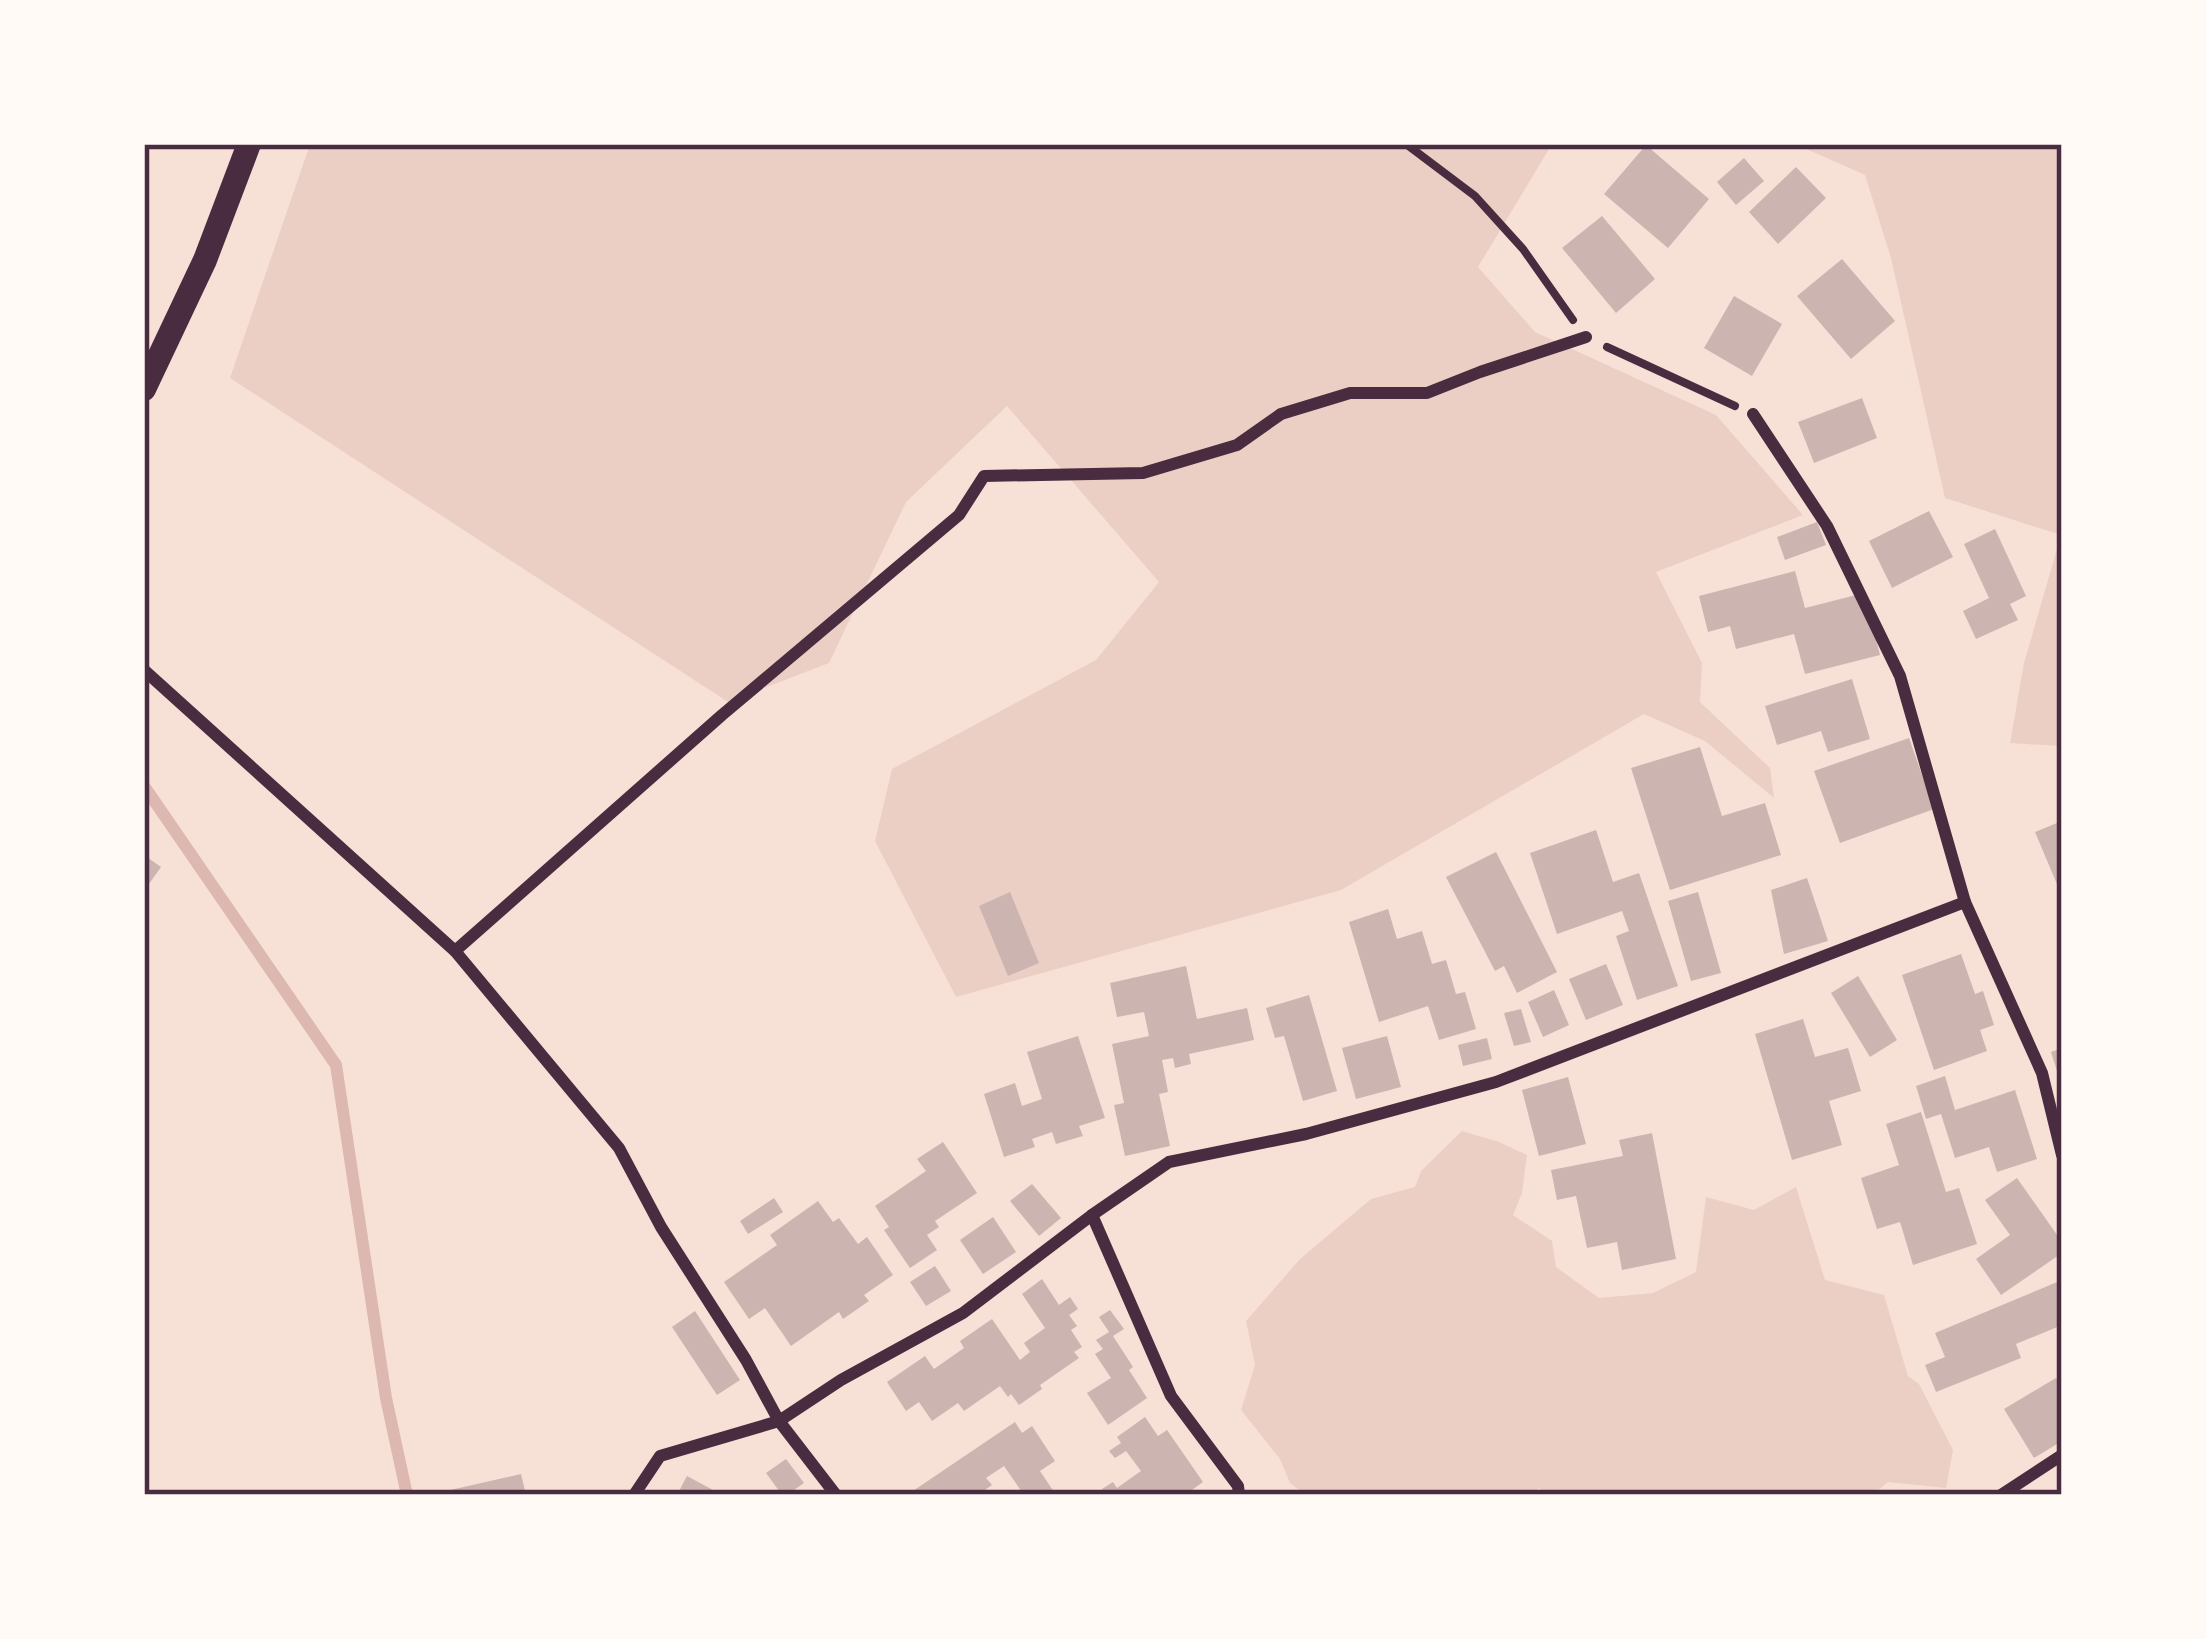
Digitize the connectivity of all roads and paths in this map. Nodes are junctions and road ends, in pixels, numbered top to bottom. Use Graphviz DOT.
graph roads {
  1 [pos="249,144"];
  2 [pos="1406,144"];
  3 [pos="1586,338"];
  4 [pos="144,389"];
  5 [pos="1754,414"];
  6 [pos="144,670"];
  7 [pos="1965,902"];
  8 [pos="455,951"];
  9 [pos="2062,1155"];
  10 [pos="1092,1215"];
  11 [pos="779,1421"];
  12 [pos="2062,1455"];
  13 [pos="634,1495"];
  14 [pos="836,1495"];
  15 [pos="1239,1495"];
  16 [pos="2001,1495"];
  1 -- 4 [label="main road"];
  2 -- 3 [label="path"];
  3 -- 5 [label="path"];
  3 -- 8 [label="street"];
  5 -- 7 [label="street"];
  6 -- 8 [label="street"];
  7 -- 9 [label="street"];
  7 -- 10 [label="street"];
  8 -- 11 [label="street"];
  10 -- 11 [label="street"];
  10 -- 15 [label="street"];
  11 -- 13 [label="street"];
  11 -- 14 [label="street"];
  12 -- 16 [label="street"];
}
